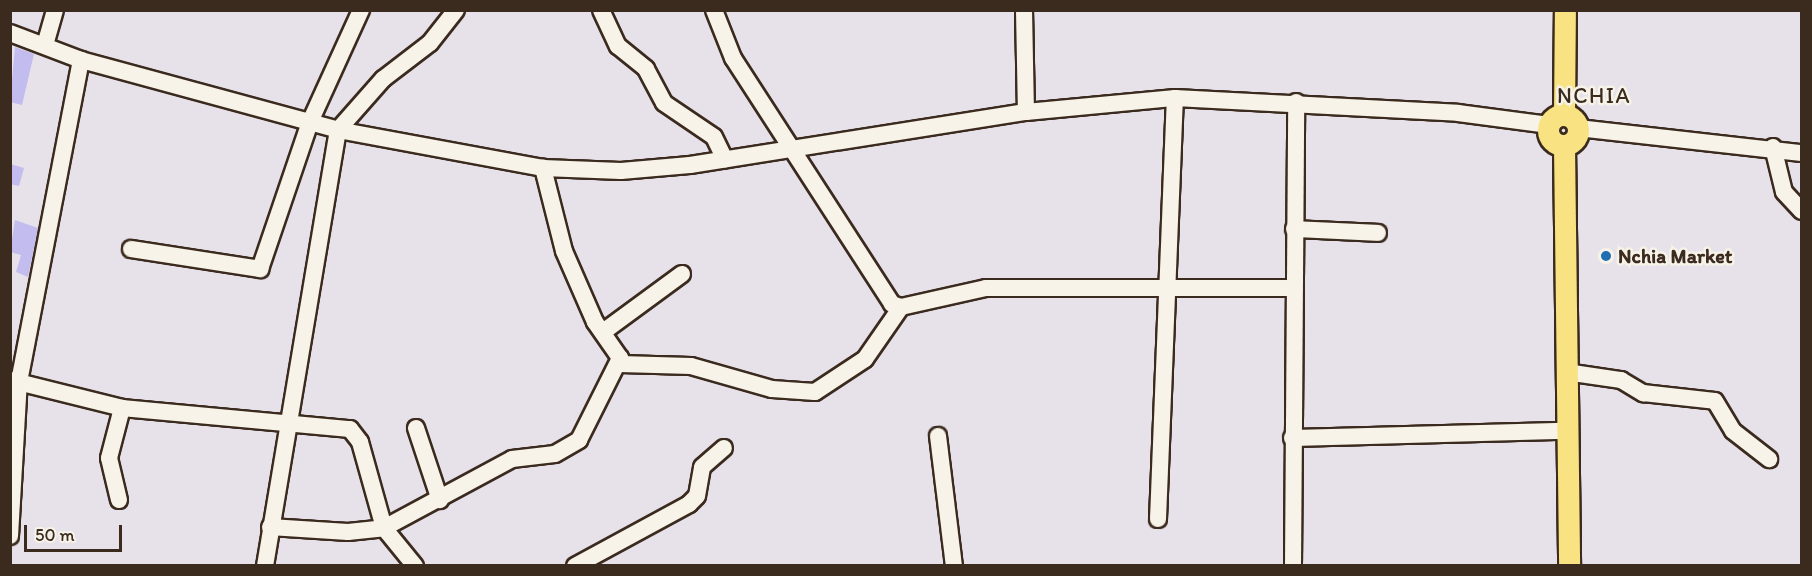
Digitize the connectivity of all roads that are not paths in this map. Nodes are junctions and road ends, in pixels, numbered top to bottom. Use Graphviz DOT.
graph roads {
  1 [pos="55,10"];
  2 [pos="362,10"];
  3 [pos="456,10"];
  4 [pos="601,10"];
  5 [pos="714,10"];
  6 [pos="1024,10"];
  7 [pos="1565,10"];
  8 [pos="12,37"];
  9 [pos="45,45"];
  10 [pos="81,60"];
  11 [pos="1175,98"];
  12 [pos="1296,102"];
  13 [pos="1026,112"];
  14 [pos="310,122"];
  15 [pos="1564,123"];
  16 [pos="338,130"];
  17 [pos="1773,147"];
  18 [pos="795,150"];
  19 [pos="1802,153"];
  20 [pos="725,160"];
  21 [pos="543,168"];
  22 [pos="1802,211"];
  23 [pos="1294,229"];
  24 [pos="1378,233"];
  25 [pos="131,249"];
  26 [pos="682,274"];
  27 [pos="1293,288"];
  28 [pos="1166,290"];
  29 [pos="901,307"];
  30 [pos="603,332"];
  31 [pos="621,364"];
  32 [pos="1566,372"];
  33 [pos="15,381"];
  34 [pos="122,408"];
  35 [pos="286,424"];
  36 [pos="416,428"];
  37 [pos="1567,431"];
  38 [pos="938,436"];
  39 [pos="1292,438"];
  40 [pos="724,447"];
  41 [pos="1769,459"];
  42 [pos="119,500"];
  43 [pos="440,500"];
  44 [pos="1158,519"];
  45 [pos="270,527"];
  46 [pos="384,528"];
  47 [pos="10,536"];
  48 [pos="954,565"];
  49 [pos="265,566"];
  50 [pos="415,566"];
  51 [pos="575,566"];
  52 [pos="949,566"];
  53 [pos="1293,566"];
  54 [pos="1569,566"];
  1 -- 9 [label="street"];
  2 -- 14 [label="street"];
  3 -- 16 [label="street"];
  4 -- 20 [label="street"];
  5 -- 18 [label="street"];
  6 -- 13 [label="street"];
  7 -- 15 [label="main road"];
  8 -- 9 [label="street"];
  9 -- 10 [label="street"];
  10 -- 14 [label="street"];
  10 -- 33 [label="street"];
  11 -- 12 [label="street"];
  11 -- 13 [label="street"];
  11 -- 28 [label="street"];
  12 -- 15 [label="street"];
  12 -- 23 [label="street"];
  13 -- 18 [label="street"];
  14 -- 16 [label="street"];
  14 -- 25 [label="street"];
  15 -- 17 [label="street"];
  15 -- 32 [label="main road"];
  16 -- 21 [label="street"];
  16 -- 35 [label="street"];
  17 -- 19 [label="street"];
  17 -- 22 [label="street"];
  18 -- 20 [label="street"];
  18 -- 29 [label="street"];
  20 -- 21 [label="street"];
  21 -- 30 [label="street"];
  23 -- 24 [label="street"];
  23 -- 27 [label="street"];
  26 -- 30 [label="street"];
  27 -- 28 [label="street"];
  27 -- 39 [label="street"];
  28 -- 29 [label="street"];
  28 -- 44 [label="street"];
  29 -- 31 [label="street"];
  30 -- 31 [label="street"];
  31 -- 43 [label="street"];
  32 -- 37 [label="main road"];
  32 -- 41 [label="street"];
  33 -- 34 [label="street"];
  33 -- 47 [label="street"];
  34 -- 35 [label="street"];
  34 -- 42 [label="street"];
  35 -- 45 [label="street"];
  35 -- 46 [label="street"];
  36 -- 43 [label="street"];
  37 -- 39 [label="street"];
  37 -- 54 [label="main road"];
  38 -- 48 [label="street"];
  39 -- 53 [label="street"];
  40 -- 51 [label="street"];
  43 -- 46 [label="street"];
  45 -- 46 [label="street"];
  45 -- 49 [label="street"];
  46 -- 50 [label="street"];
  48 -- 52 [label="street"];
}
